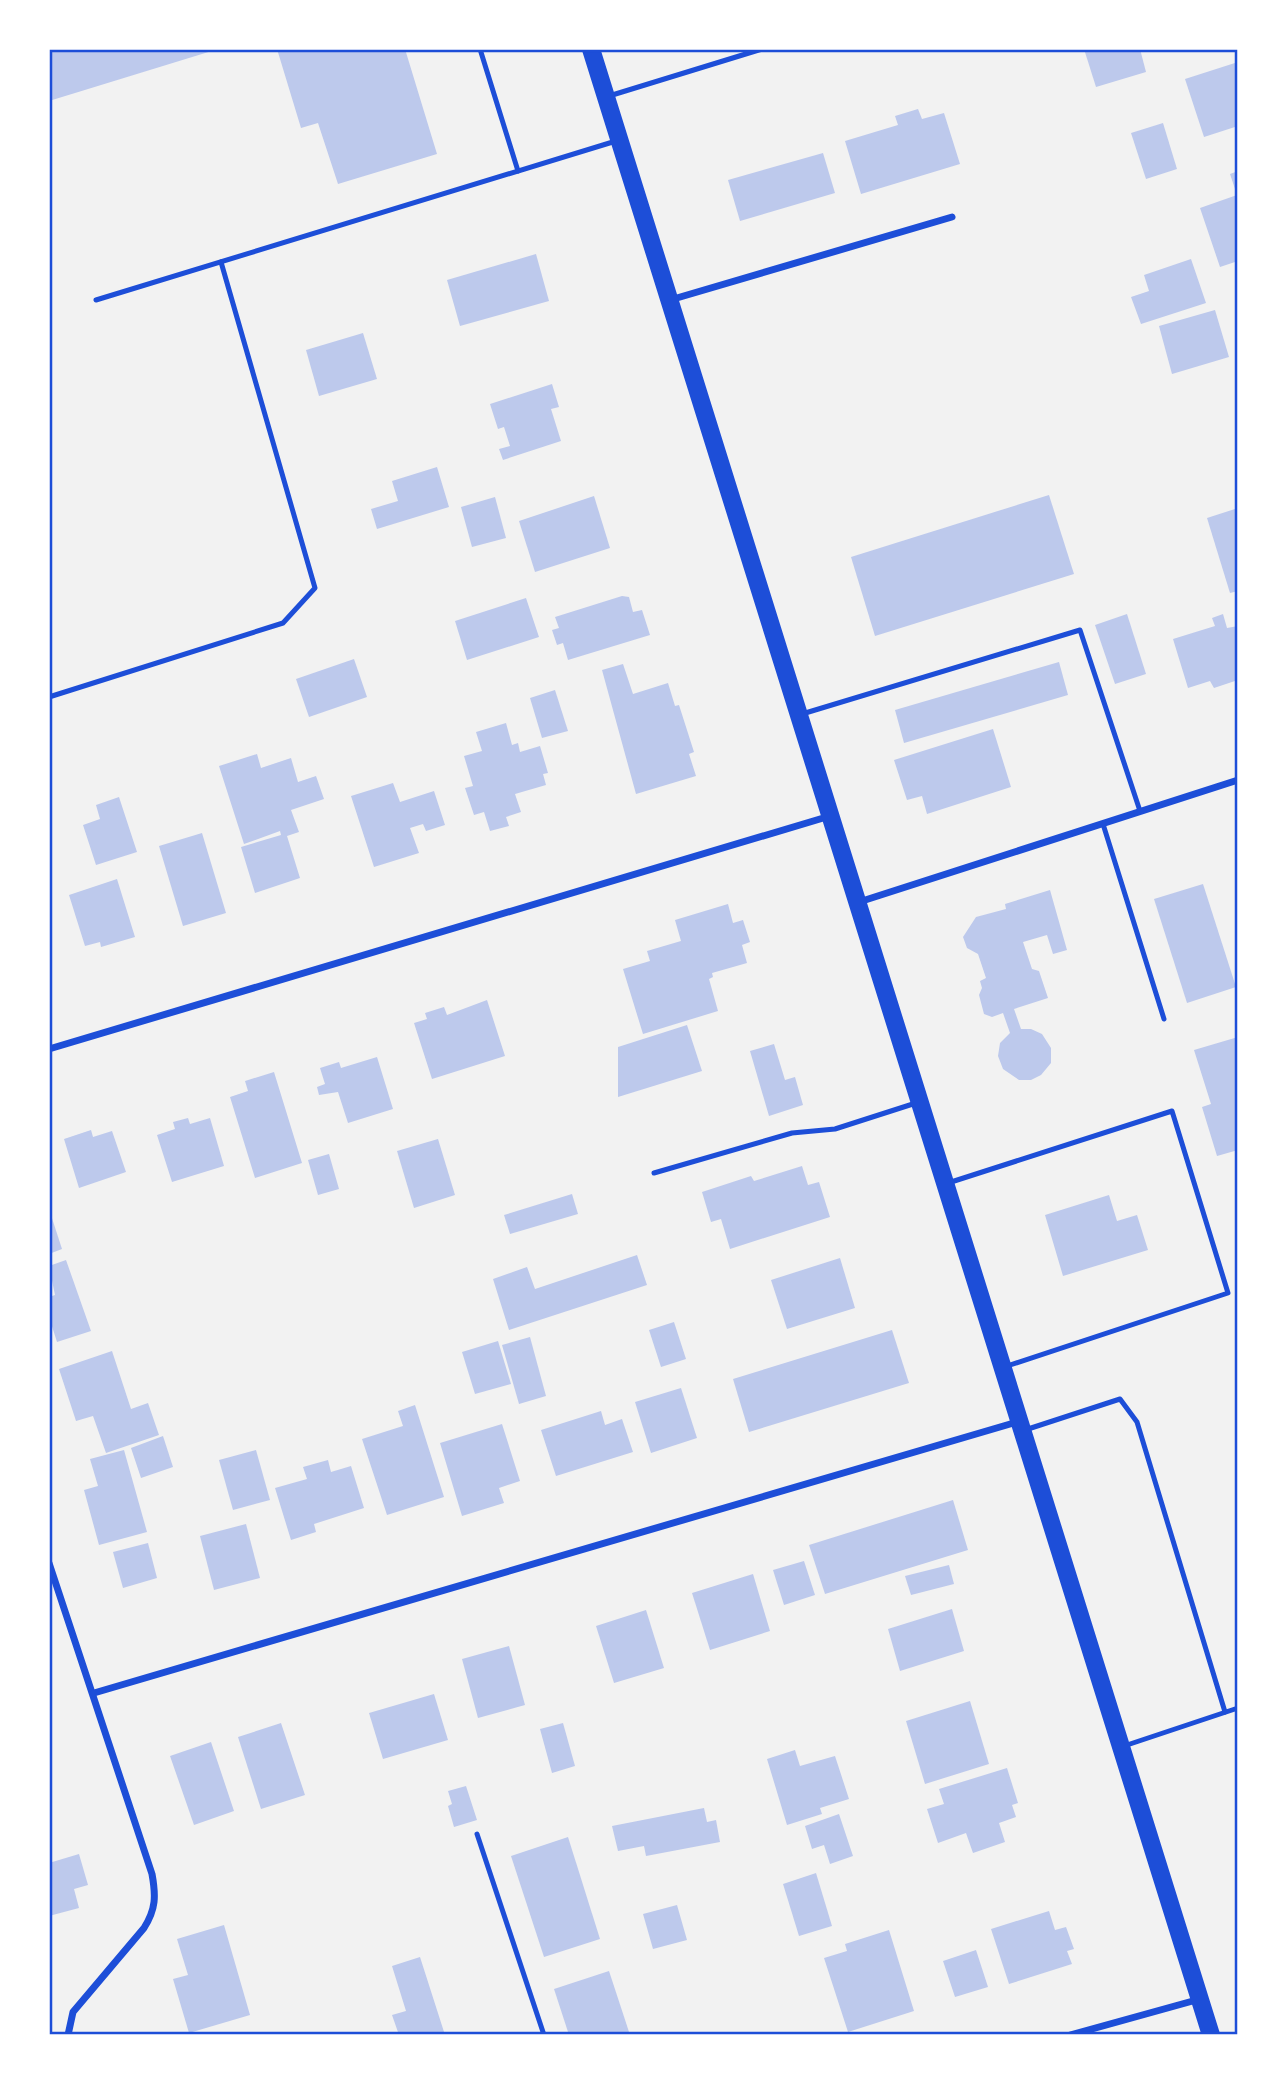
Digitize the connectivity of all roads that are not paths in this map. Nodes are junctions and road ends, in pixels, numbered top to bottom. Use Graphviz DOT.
graph roads {
  1 [pos="480,49"];
  2 [pos="591,49"];
  3 [pos="762,49"];
  4 [pos="606,97"];
  5 [pos="620,140"];
  6 [pos="518,171"];
  7 [pos="952,217"];
  8 [pos="221,262"];
  9 [pos="96,300"];
  10 [pos="670,300"];
  11 [pos="49,696"];
  12 [pos="799,715"];
  13 [pos="1238,780"];
  14 [pos="1140,811"];
  15 [pos="830,816"];
  16 [pos="1103,824"];
  17 [pos="857,903"];
  18 [pos="1164,1019"];
  19 [pos="49,1049"];
  20 [pos="919,1102"];
  21 [pos="654,1173"];
  22 [pos="945,1184"];
  23 [pos="1002,1367"];
  24 [pos="1020,1426"];
  25 [pos="49,1563"];
  26 [pos="94,1693"];
  27 [pos="1238,1708"];
  28 [pos="1225,1712"];
  29 [pos="1121,1747"];
  30 [pos="477,1834"];
  31 [pos="1200,1999"];
  32 [pos="68,2035"];
  33 [pos="544,2035"];
  34 [pos="1069,2035"];
  35 [pos="1211,2035"];
  1 -- 6 [label="lane"];
  2 -- 4 [label="main road"];
  3 -- 4 [label="lane"];
  4 -- 5 [label="main road"];
  5 -- 6 [label="lane"];
  5 -- 10 [label="main road"];
  6 -- 8 [label="lane"];
  7 -- 10 [label="street"];
  8 -- 9 [label="lane"];
  8 -- 11 [label="lane"];
  10 -- 12 [label="main road"];
  12 -- 14 [label="lane"];
  12 -- 15 [label="main road"];
  13 -- 14 [label="street"];
  14 -- 16 [label="street"];
  15 -- 17 [label="main road"];
  15 -- 19 [label="street"];
  16 -- 17 [label="street"];
  16 -- 18 [label="lane"];
  17 -- 20 [label="main road"];
  20 -- 21 [label="lane"];
  20 -- 22 [label="main road"];
  22 -- 23 [label="main road"];
  22 -- 23 [label="lane"];
  23 -- 24 [label="main road"];
  24 -- 26 [label="street"];
  24 -- 28 [label="lane"];
  24 -- 29 [label="main road"];
  25 -- 26 [label="street"];
  26 -- 32 [label="street"];
  27 -- 28 [label="lane"];
  28 -- 29 [label="lane"];
  29 -- 31 [label="main road"];
  30 -- 33 [label="lane"];
  31 -- 34 [label="street"];
  31 -- 35 [label="main road"];
}
